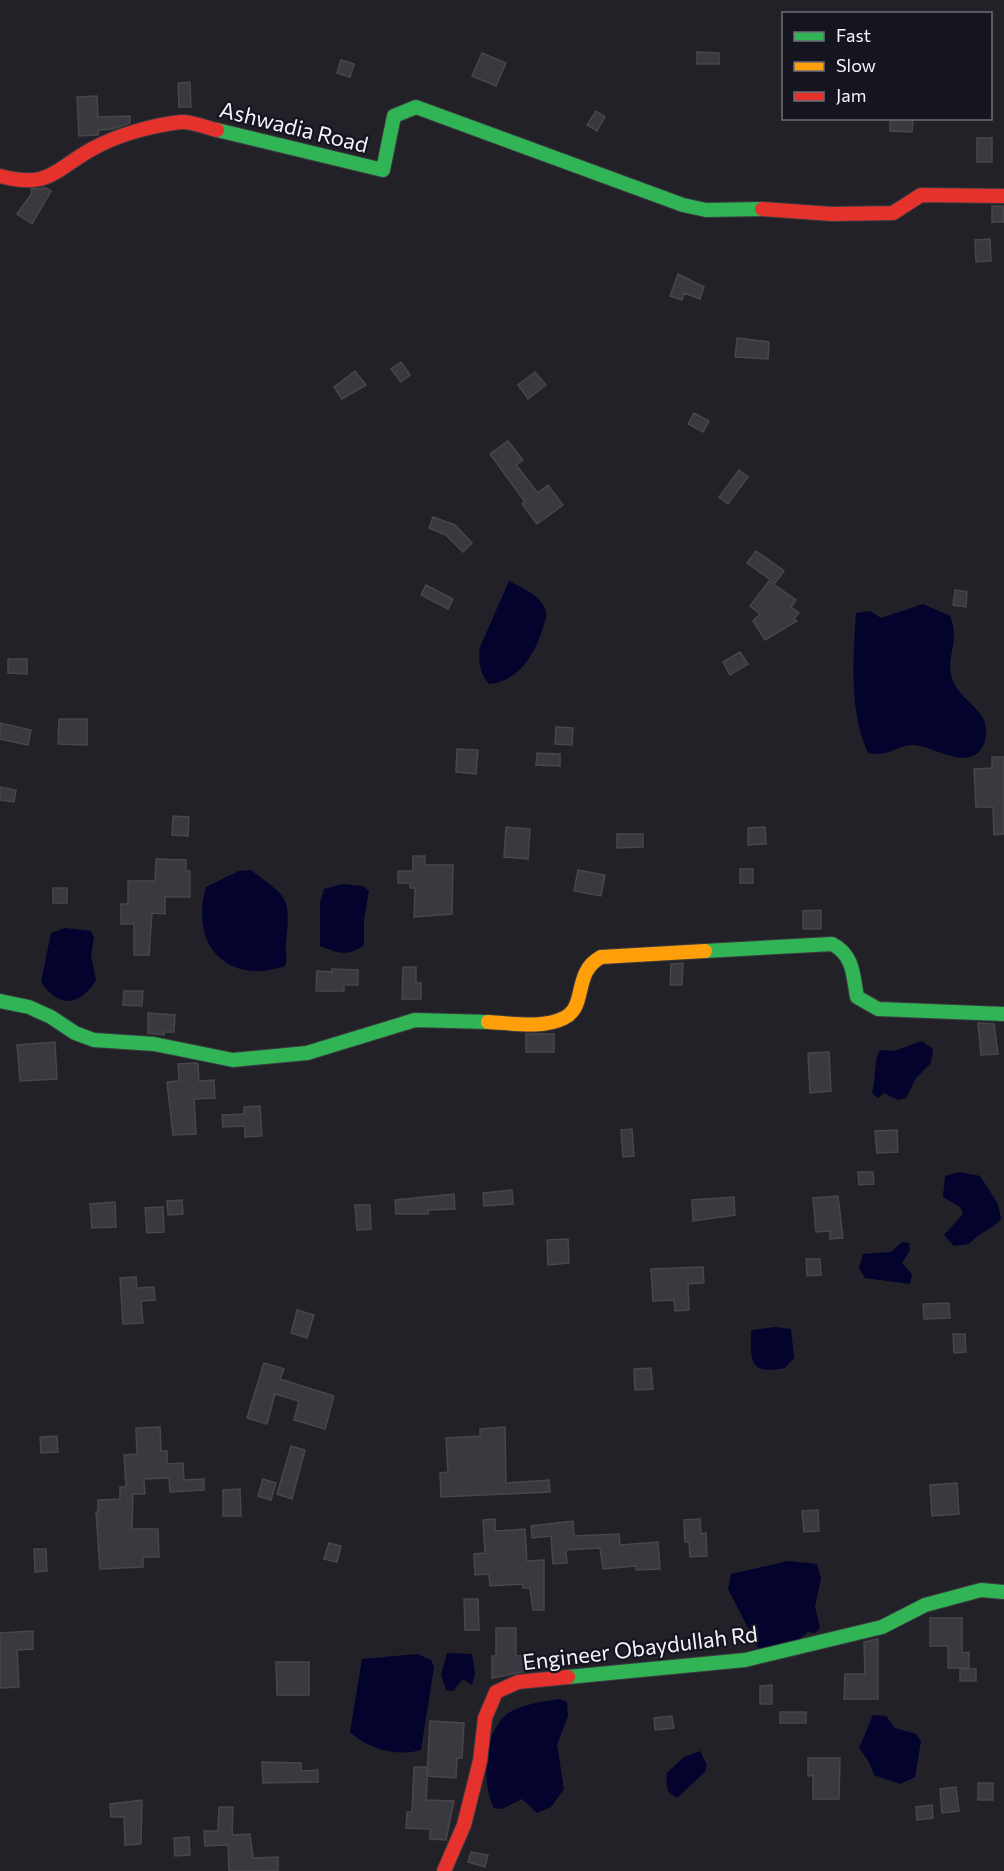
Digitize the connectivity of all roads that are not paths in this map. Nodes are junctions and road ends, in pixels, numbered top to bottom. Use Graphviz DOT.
graph roads {
  1 [pos="0,176"];
  2 [pos="1004,196"];
  3 [pos="0,1001"];
  4 [pos="1004,1014"];
  5 [pos="1004,1592"];
  6 [pos="444,1871"];
  1 -- 2 [label="street, Ashwadia Road"];
  3 -- 4 [label="street"];
  5 -- 6 [label="street, Engineer Obaydullah Rd"];
}
